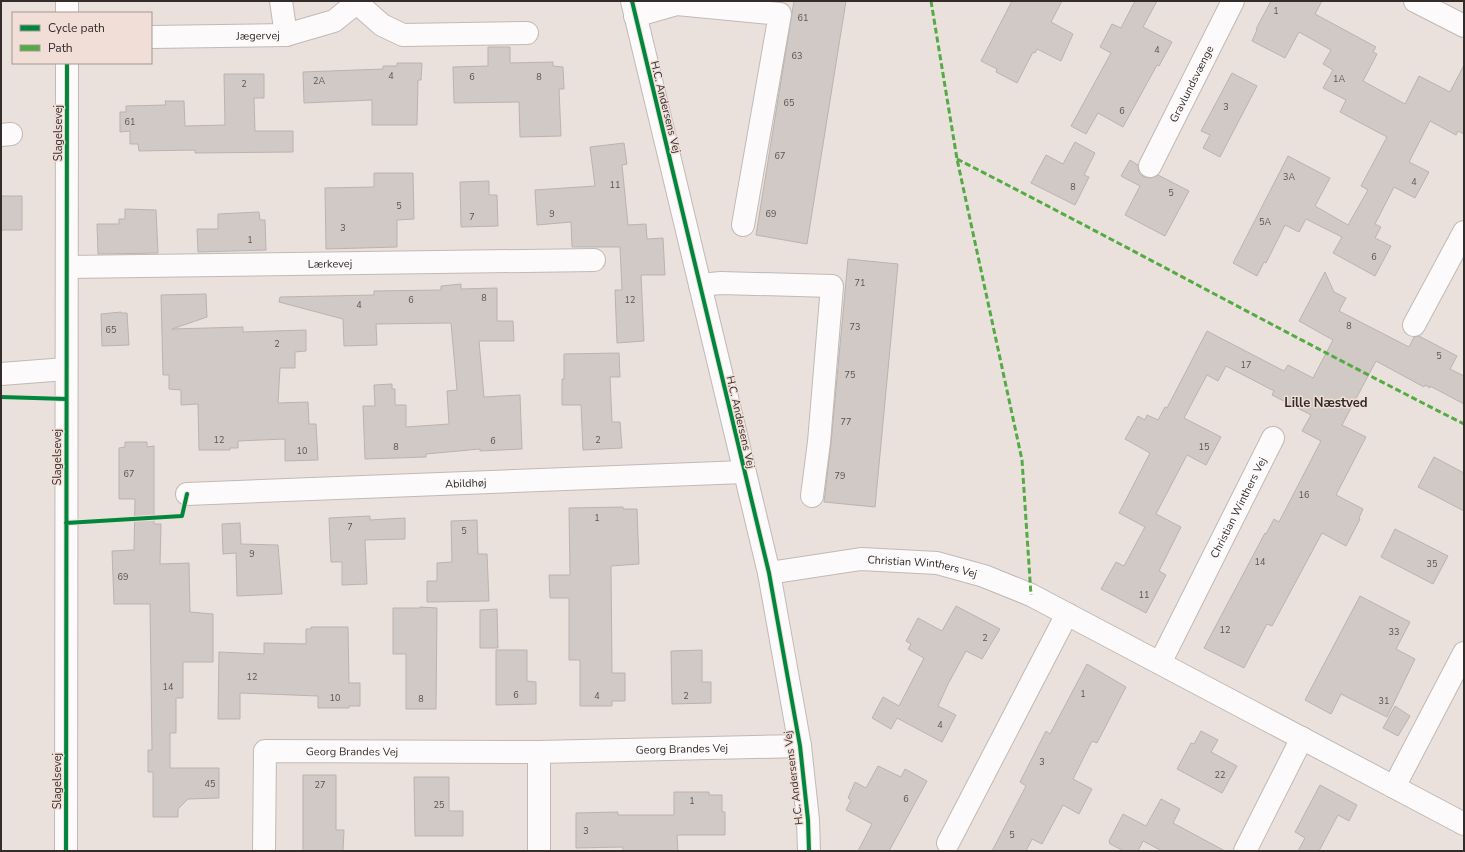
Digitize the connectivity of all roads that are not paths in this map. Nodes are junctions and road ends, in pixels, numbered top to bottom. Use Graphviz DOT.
graph roads {
  1 [pos="67,1"];
  2 [pos="281,1"];
  3 [pos="1233,1"];
  4 [pos="1415,1"];
  5 [pos="358,2"];
  6 [pos="634,9"];
  7 [pos="67,12"];
  8 [pos="1464,26"];
  9 [pos="527,33"];
  10 [pos="286,35"];
  11 [pos="152,37"];
  12 [pos="67,64"];
  13 [pos="1150,166"];
  14 [pos="743,225"];
  15 [pos="1464,232"];
  16 [pos="594,260"];
  17 [pos="67,267"];
  18 [pos="700,285"];
  19 [pos="1414,325"];
  20 [pos="66,369"];
  21 [pos="1,374"];
  22 [pos="1274,438"];
  23 [pos="744,472"];
  24 [pos="187,494"];
  25 [pos="812,496"];
  26 [pos="769,573"];
  27 [pos="1068,614"];
  28 [pos="1464,653"];
  29 [pos="1160,663"];
  30 [pos="1302,738"];
  31 [pos="800,746"];
  32 [pos="539,752"];
  33 [pos="1394,787"];
  34 [pos="1464,824"];
  35 [pos="948,843"];
  36 [pos="66,851"];
  37 [pos="264,851"];
  38 [pos="539,851"];
  39 [pos="809,851"];
  40 [pos="1245,851"];
  1 -- 7 [label="street"];
  2 -- 10 [label="street"];
  3 -- 13 [label="street, Gravlundsvænge"];
  4 -- 8 [label="street"];
  5 -- 9 [label="street, Jægervej"];
  5 -- 10 [label="street, Jægervej"];
  6 -- 14 [label="street"];
  6 -- 18 [label="street, H.C. Andersens Vej"];
  10 -- 11 [label="street, Jægervej"];
  12 -- 17 [label="street, Slagelsevej"];
  15 -- 19 [label="street"];
  16 -- 17 [label="street, Lærkevej"];
  17 -- 20 [label="street, Slagelsevej"];
  18 -- 23 [label="street, H.C. Andersens Vej"];
  18 -- 25 [label="street"];
  20 -- 21 [label="street"];
  20 -- 36 [label="street, Slagelsevej"];
  22 -- 29 [label="street, Christian Winthers Vej"];
  23 -- 24 [label="street, Abildhøj"];
  23 -- 26 [label="street, H.C. Andersens Vej"];
  26 -- 27 [label="street, Christian Winthers Vej"];
  26 -- 31 [label="street, H.C. Andersens Vej"];
  27 -- 29 [label="street, Christian Winthers Vej"];
  27 -- 35 [label="street"];
  28 -- 33 [label="street"];
  29 -- 30 [label="street, Christian Winthers Vej"];
  30 -- 33 [label="street, Christian Winthers Vej"];
  30 -- 40 [label="street"];
  31 -- 32 [label="street, Georg Brandes Vej"];
  31 -- 39 [label="street, H.C. Andersens Vej"];
  32 -- 37 [label="street, Georg Brandes Vej"];
  32 -- 38 [label="street"];
  33 -- 34 [label="street, Christian Winthers Vej"];
}
